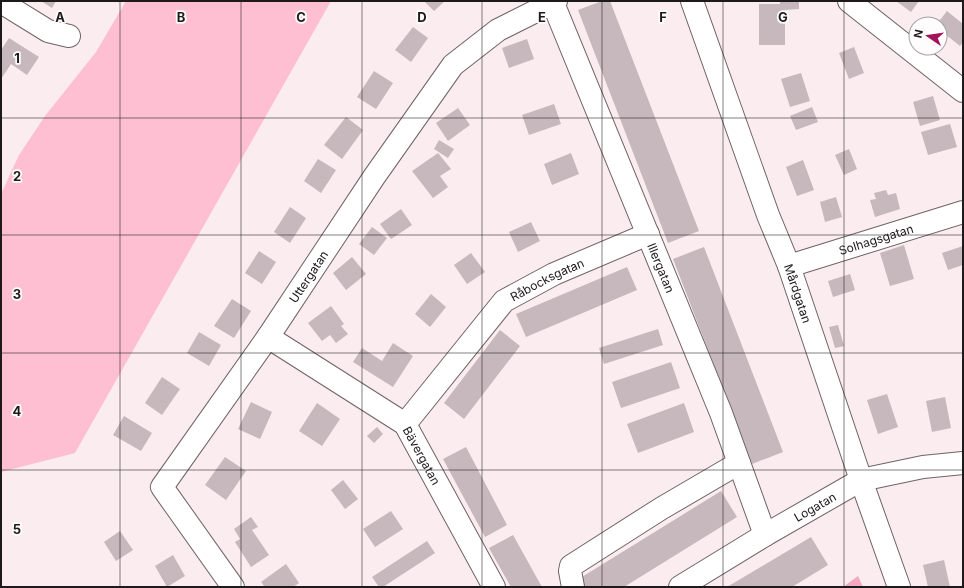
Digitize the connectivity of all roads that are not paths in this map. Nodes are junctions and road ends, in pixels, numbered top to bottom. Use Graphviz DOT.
graph roads {
  1 [pos="692,1"];
  2 [pos="849,1"];
  3 [pos="1,2"];
  4 [pos="554,2"];
  5 [pos="69,36"];
  6 [pos="963,91"];
  7 [pos="963,212"];
  8 [pos="648,234"];
  9 [pos="789,266"];
  10 [pos="268,337"];
  11 [pos="405,424"];
  12 [pos="739,463"];
  13 [pos="963,463"];
  14 [pos="861,480"];
  15 [pos="765,535"];
  16 [pos="233,587"];
  17 [pos="494,587"];
  18 [pos="573,587"];
  19 [pos="680,587"];
  20 [pos="899,587"];
  1 -- 9 [label="street, Mårdgatan"];
  2 -- 6 [label="street"];
  3 -- 5 [label="street"];
  4 -- 8 [label="street, Illergatan"];
  4 -- 10 [label="street, Uttergatan"];
  7 -- 9 [label="street, Solhagsgatan"];
  8 -- 11 [label="street, Råbocksgatan"];
  8 -- 12 [label="street, Illergatan"];
  9 -- 14 [label="street, Mårdgatan"];
  10 -- 11 [label="street, Bävergatan"];
  10 -- 16 [label="street, Uttergatan"];
  11 -- 17 [label="street, Bävergatan"];
  12 -- 15 [label="street, Illergatan"];
  12 -- 18 [label="street"];
  13 -- 14 [label="street, Logatan"];
  14 -- 15 [label="street, Logatan"];
  14 -- 20 [label="street, Mårdgatan"];
  15 -- 19 [label="street, Logatan"];
}
